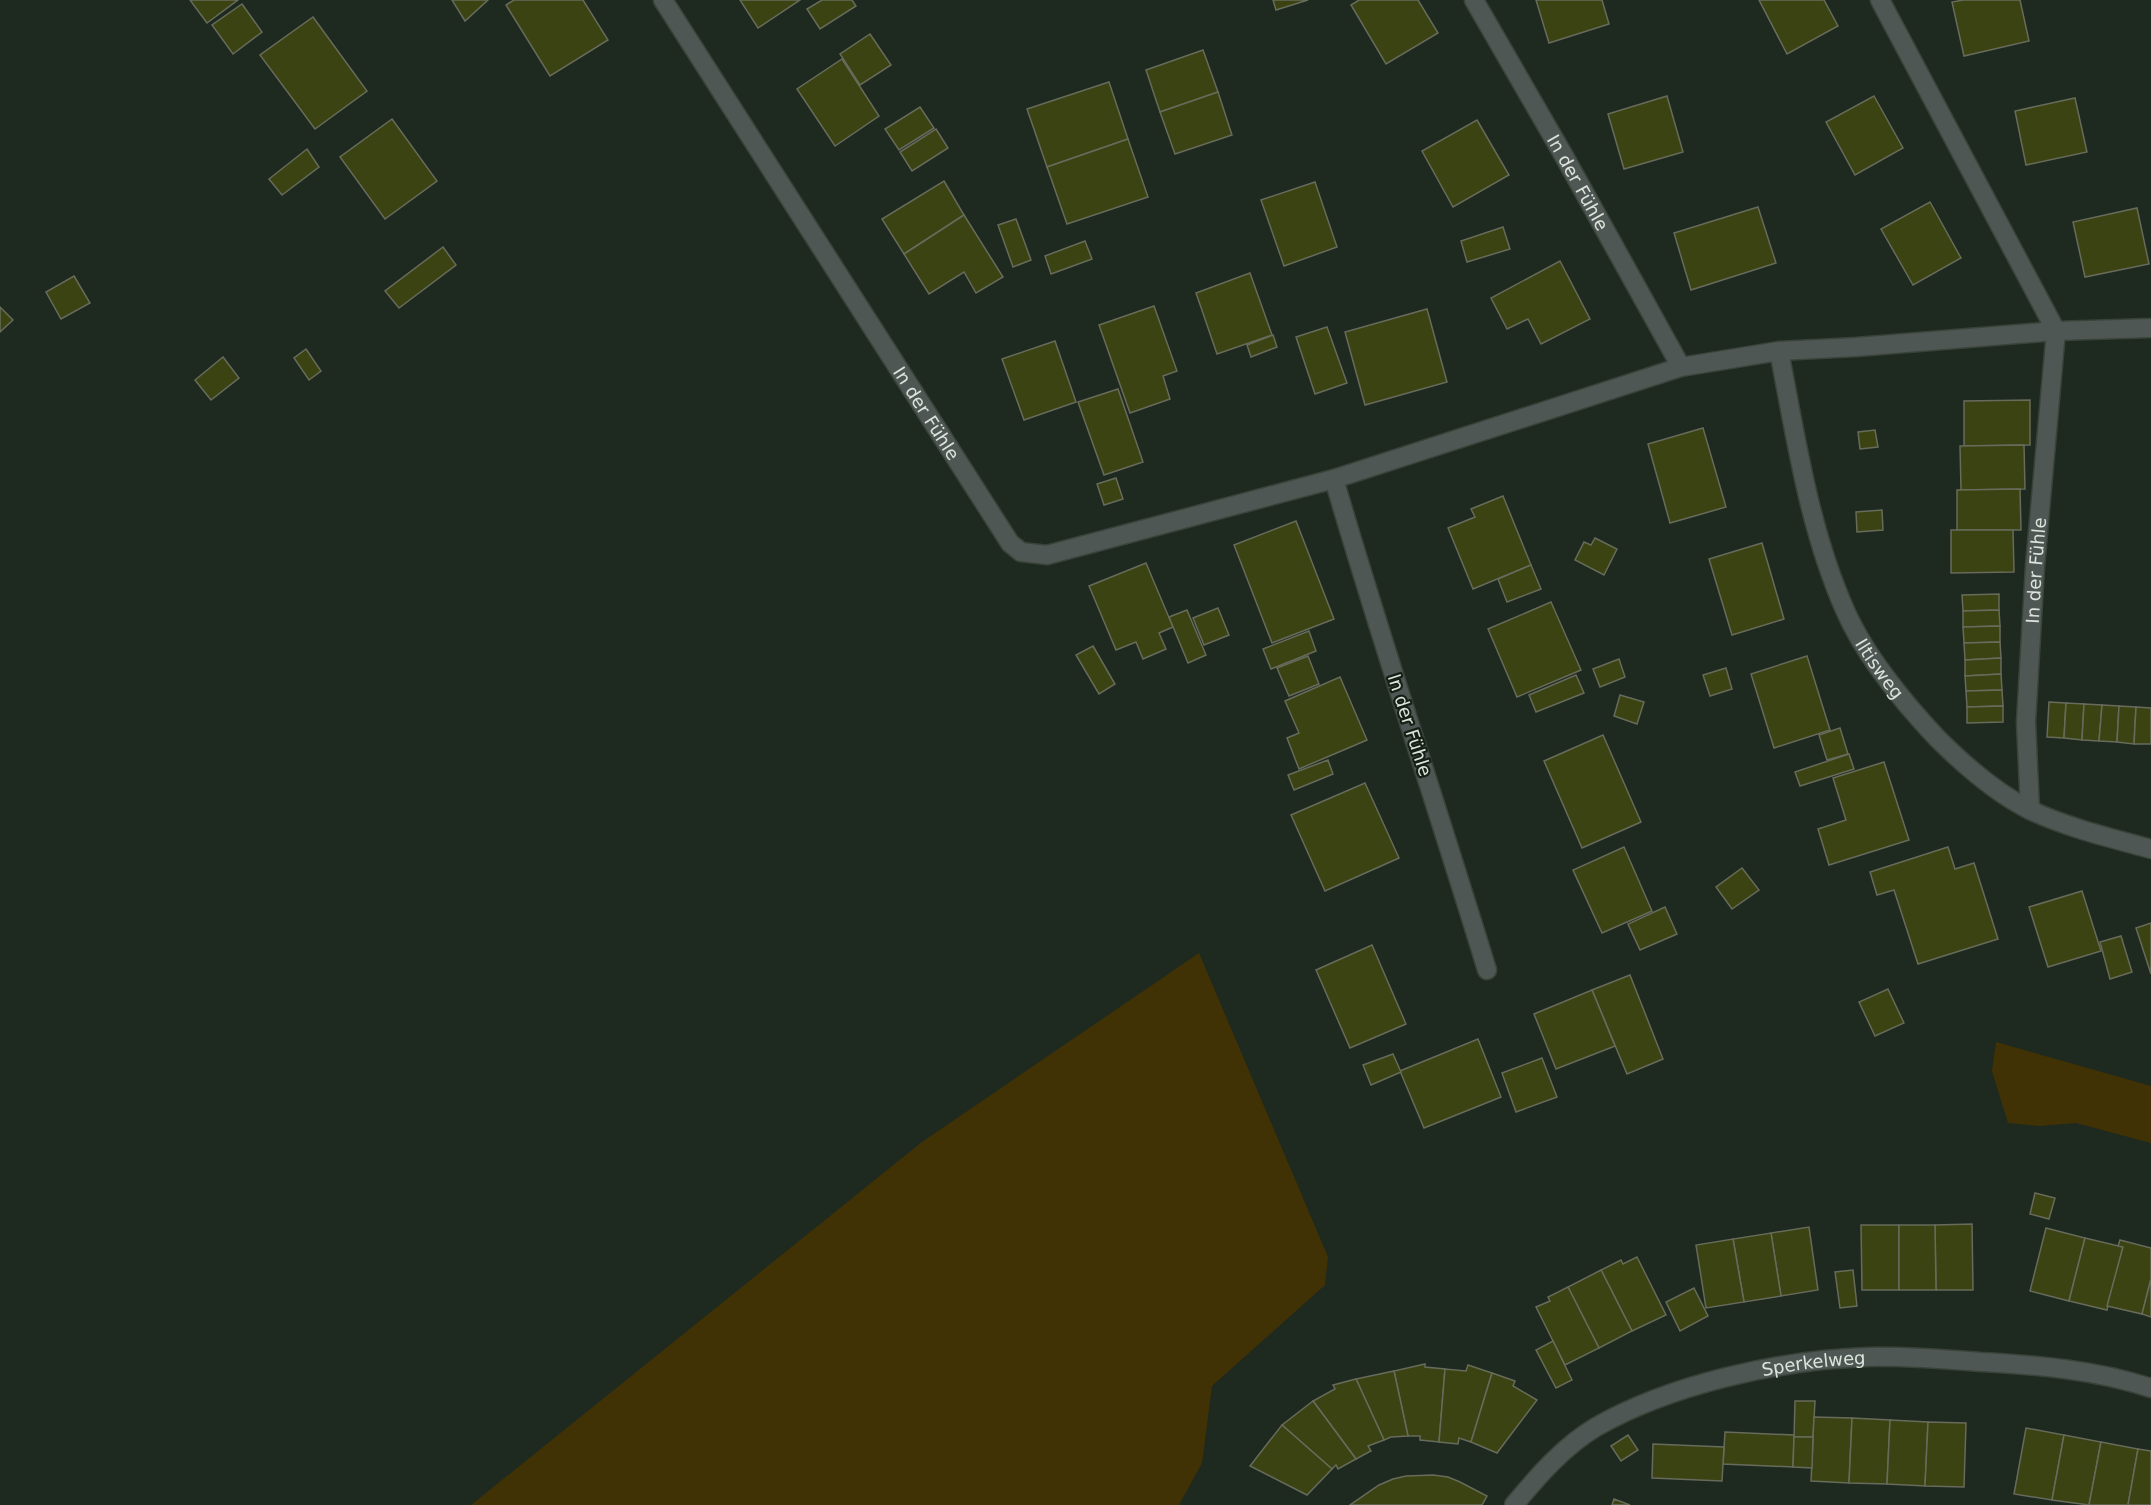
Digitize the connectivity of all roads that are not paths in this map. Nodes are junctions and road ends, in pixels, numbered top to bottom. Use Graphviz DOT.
graph roads {
  1 [pos="663,0"];
  2 [pos="1473,0"];
  3 [pos="1880,0"];
  4 [pos="2151,328"];
  5 [pos="2056,331"];
  6 [pos="1779,351"];
  7 [pos="1682,366"];
  8 [pos="1334,479"];
  9 [pos="2030,810"];
  10 [pos="2151,849"];
  11 [pos="1487,970"];
  12 [pos="2151,1388"];
  13 [pos="1514,1505"];
  1 -- 8 [label="street, In der Fühle"];
  2 -- 7 [label="street, In der Fühle"];
  3 -- 5 [label="street"];
  4 -- 5 [label="street, In der Fühle"];
  5 -- 6 [label="street, In der Fühle"];
  5 -- 9 [label="street, In der Fühle"];
  6 -- 7 [label="street, In der Fühle"];
  6 -- 9 [label="street, Iltisweg"];
  7 -- 8 [label="street, In der Fühle"];
  8 -- 11 [label="street, In der Fühle"];
  9 -- 10 [label="street, Iltisweg"];
  12 -- 13 [label="street, Sperkelweg"];
}
